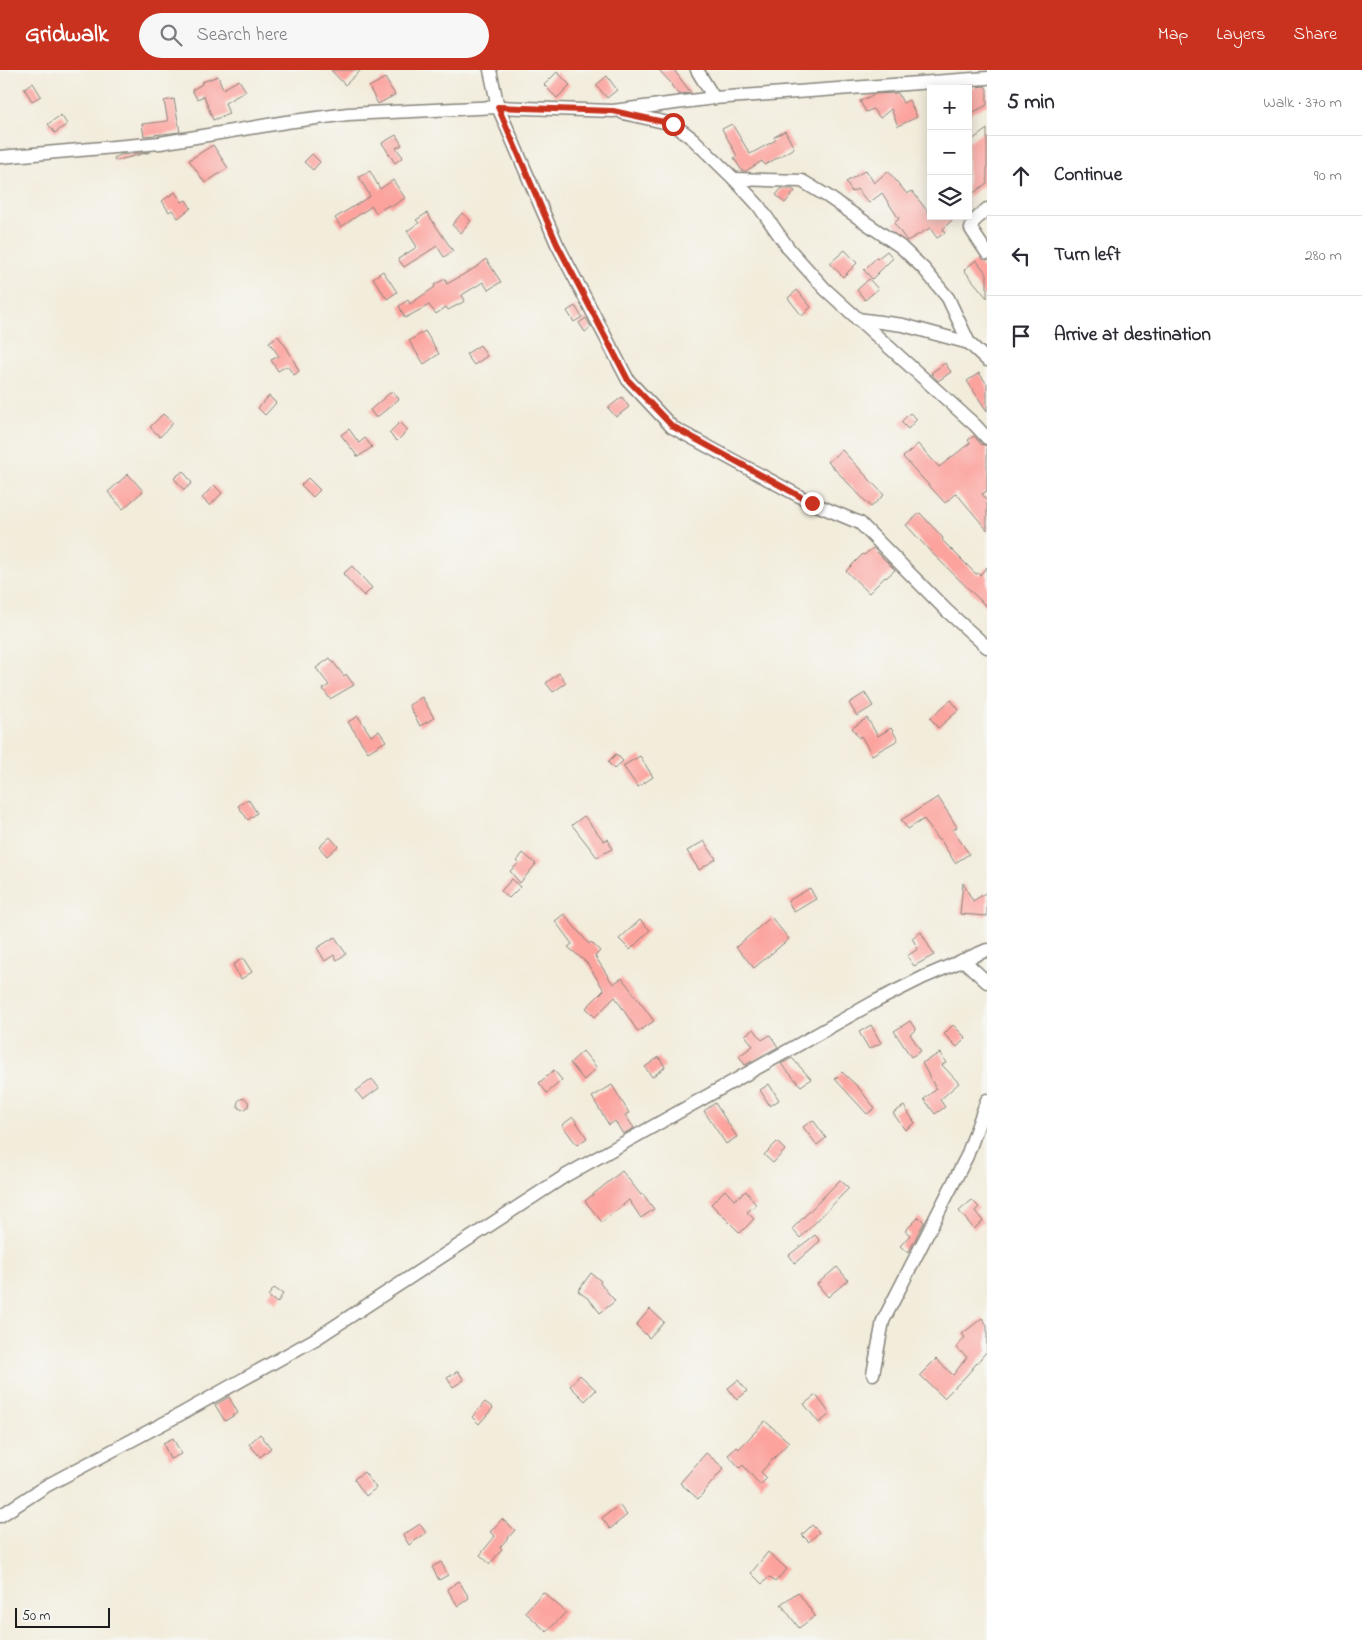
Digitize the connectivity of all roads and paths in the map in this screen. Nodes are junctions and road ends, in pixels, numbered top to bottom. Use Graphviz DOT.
graph roads {
  1 [pos="490,70"];
  2 [pos="697,70"];
  3 [pos="987,78"];
  4 [pos="714,98"];
  5 [pos="498,107"];
  6 [pos="613,111"];
  7 [pos="0,157"];
  8 [pos="734,179"];
  9 [pos="987,209"];
  10 [pos="987,253"];
  11 [pos="857,319"];
  12 [pos="969,343"];
  13 [pos="987,360"];
  14 [pos="987,438"];
  15 [pos="987,647"];
  16 [pos="987,950"];
  17 [pos="963,960"];
  18 [pos="987,982"];
  19 [pos="987,1100"];
  20 [pos="873,1374"];
  21 [pos="0,1516"];
  1 -- 5 [label="street"];
  2 -- 4 [label="street"];
  3 -- 4 [label="street"];
  4 -- 6 [label="street"];
  5 -- 6 [label="street"];
  5 -- 7 [label="street"];
  5 -- 15 [label="street"];
  6 -- 8 [label="street"];
  8 -- 11 [label="street"];
  8 -- 12 [label="street"];
  9 -- 10 [label="street"];
  11 -- 12 [label="street"];
  11 -- 14 [label="street"];
  12 -- 13 [label="street"];
  16 -- 17 [label="street"];
  17 -- 18 [label="street"];
  17 -- 21 [label="street"];
  19 -- 20 [label="street"];
}
